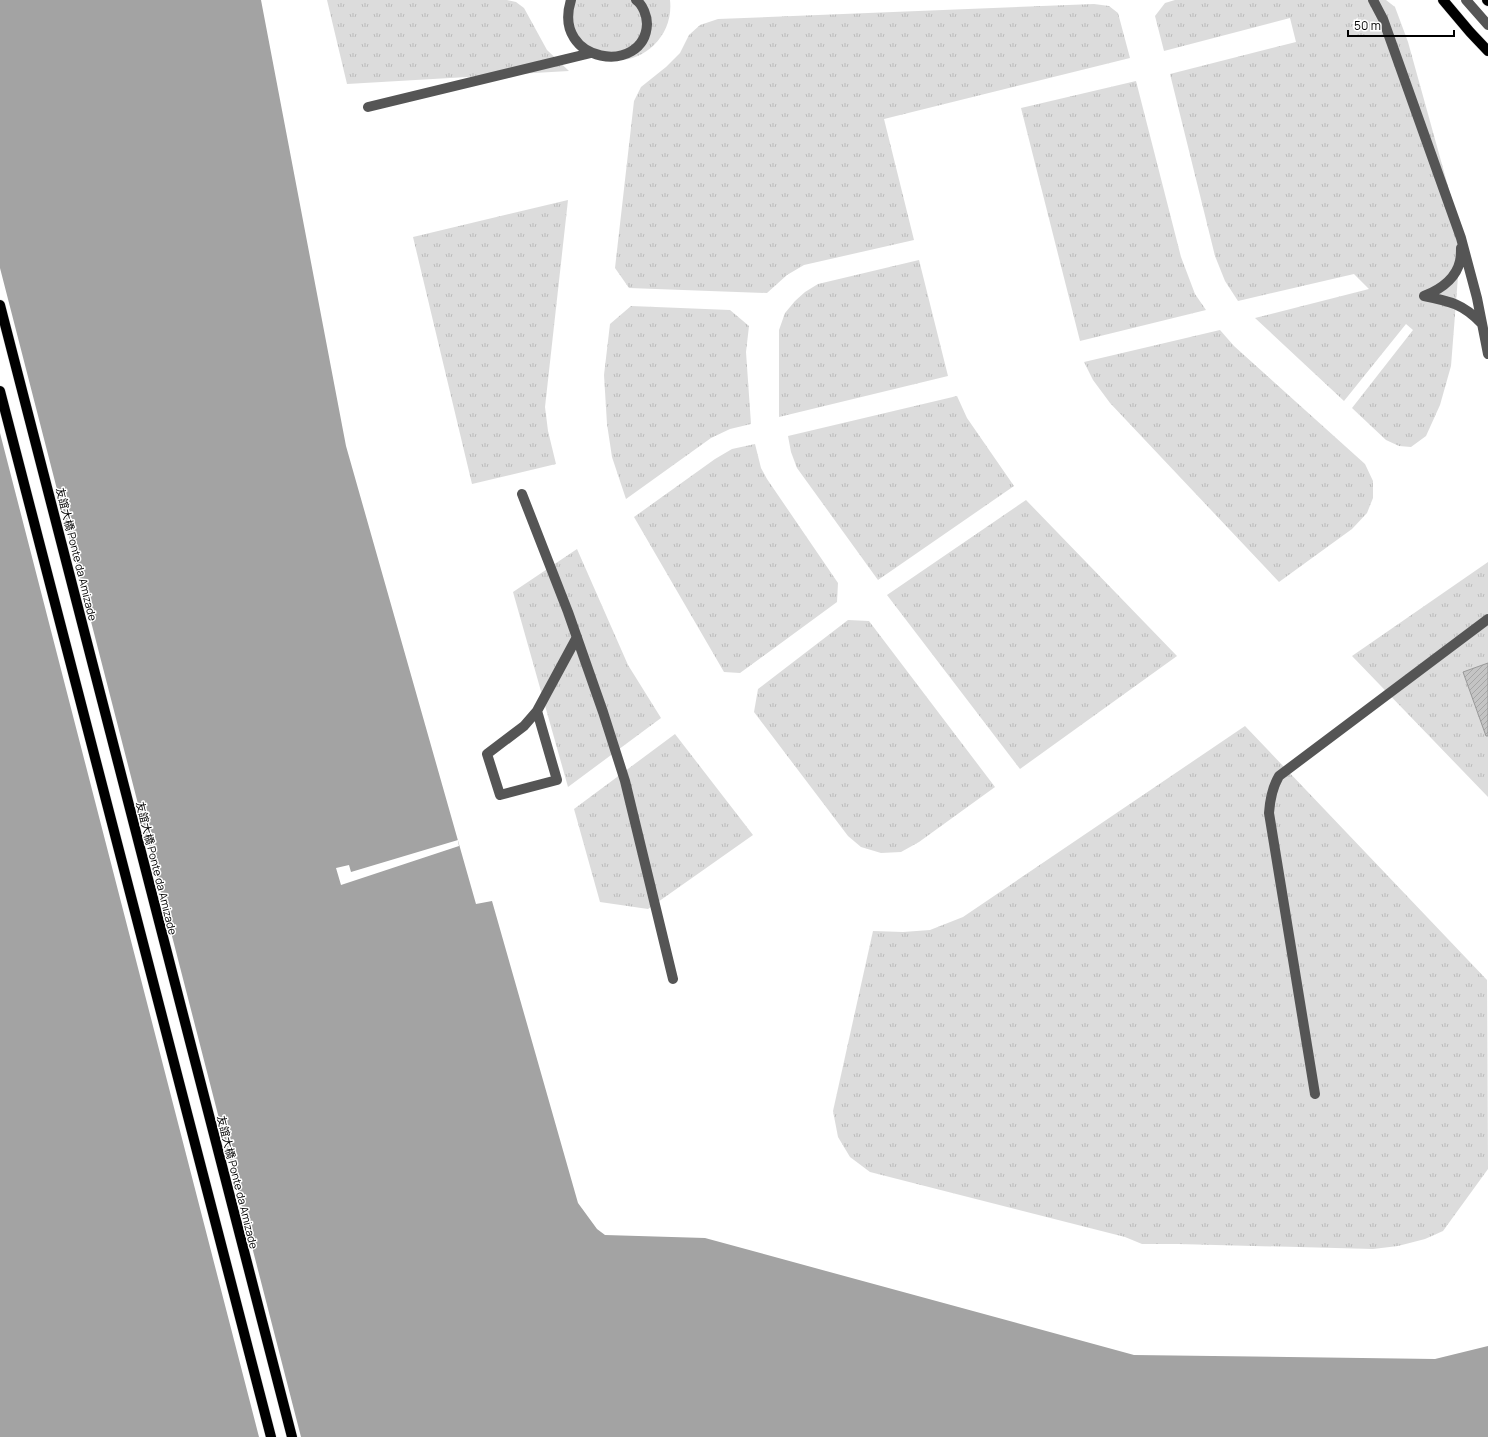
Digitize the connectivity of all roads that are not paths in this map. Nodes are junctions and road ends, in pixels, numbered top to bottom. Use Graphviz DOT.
graph roads {
  1 [pos="571,0"];
  2 [pos="636,0"];
  3 [pos="1373,0"];
  4 [pos="1443,0"];
  5 [pos="1466,0"];
  6 [pos="1472,0"];
  7 [pos="1488,18"];
  8 [pos="1488,25"];
  9 [pos="1488,51"];
  10 [pos="591,53"];
  11 [pos="368,107"];
  12 [pos="1461,238"];
  13 [pos="0,305"];
  14 [pos="1482,325"];
  15 [pos="1488,354"];
  16 [pos="0,391"];
  17 [pos="522,494"];
  18 [pos="1488,619"];
  19 [pos="577,637"];
  20 [pos="537,711"];
  21 [pos="673,979"];
  22 [pos="1315,1094"];
  23 [pos="271,1437"];
  24 [pos="292,1437"];
  1 -- 10 [label="street"];
  2 -- 10 [label="street"];
  3 -- 12 [label="street"];
  4 -- 9 [label="main road"];
  5 -- 8 [label="street"];
  6 -- 7 [label="street"];
  10 -- 11 [label="street"];
  12 -- 14 [label="street"];
  12 -- 14 [label="street"];
  13 -- 24 [label="main road, 友誼大橋 Ponte da Amizade"];
  14 -- 15 [label="street"];
  16 -- 23 [label="main road"];
  17 -- 19 [label="street"];
  18 -- 22 [label="street"];
  19 -- 20 [label="street"];
  19 -- 21 [label="street"];
  20 -- 20 [label="street"];
}
